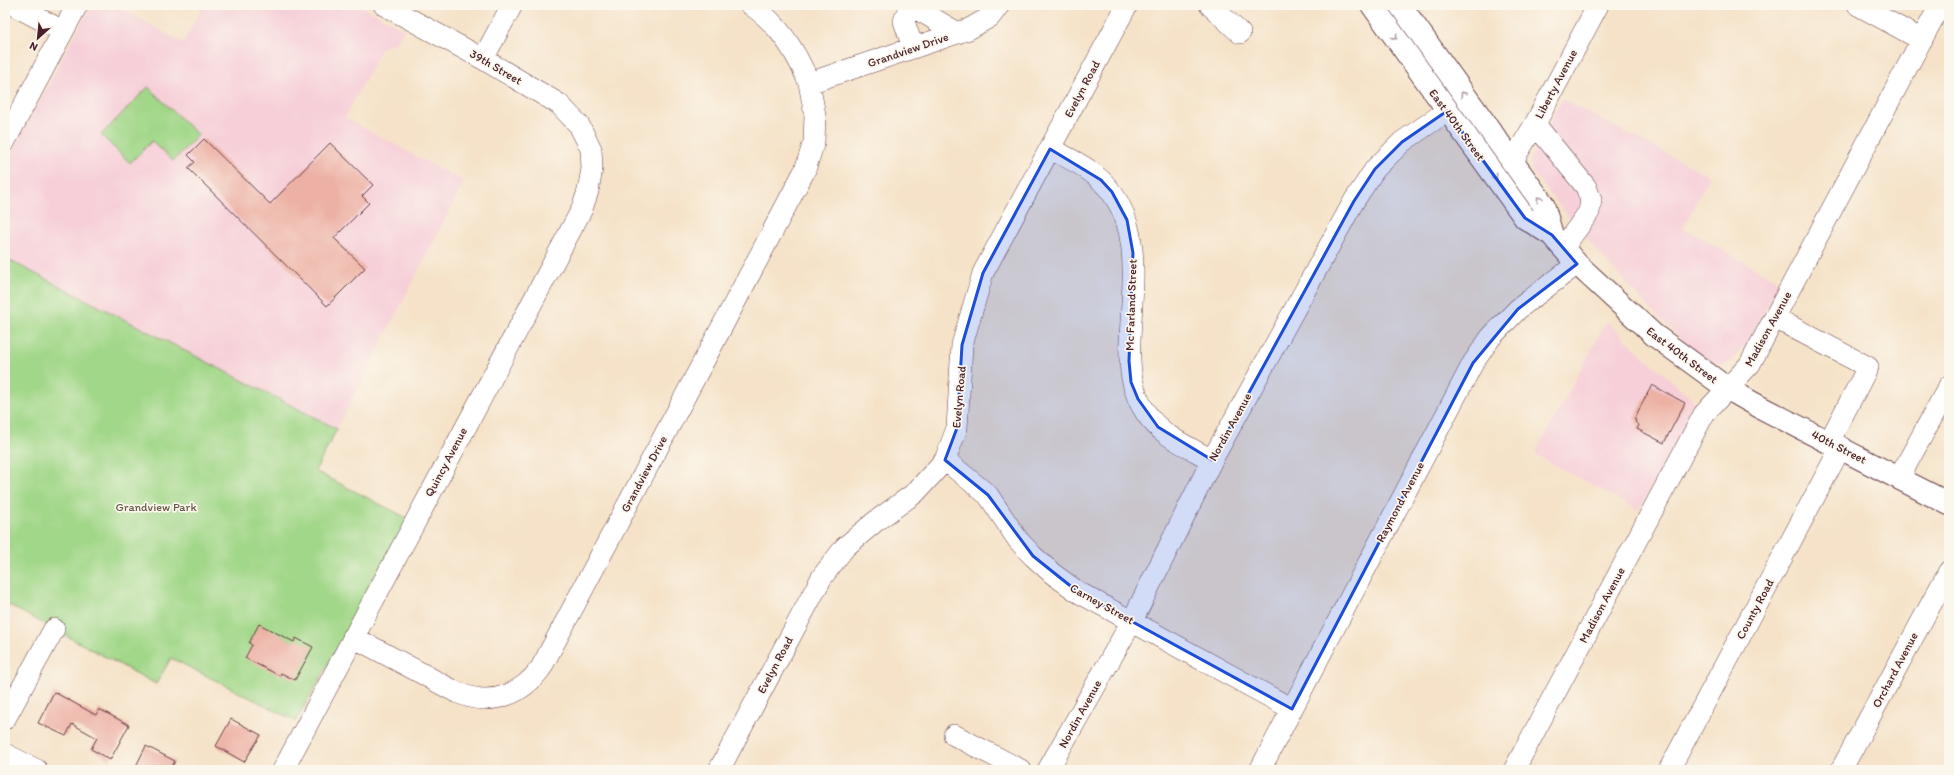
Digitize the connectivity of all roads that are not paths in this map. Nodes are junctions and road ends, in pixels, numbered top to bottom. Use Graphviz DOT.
graph roads {
  1 [pos="13,5"];
  2 [pos="77,5"];
  3 [pos="384,5"];
  4 [pos="512,5"];
  5 [pos="751,5"];
  6 [pos="910,5"];
  7 [pos="999,5"];
  8 [pos="1127,5"];
  9 [pos="1210,5"];
  10 [pos="1372,5"];
  11 [pos="1400,5"];
  12 [pos="1598,5"];
  13 [pos="1858,5"];
  14 [pos="1940,5"];
  15 [pos="63,31"];
  16 [pos="958,33"];
  17 [pos="1240,33"];
  18 [pos="1922,40"];
  19 [pos="913,48"];
  20 [pos="483,59"];
  21 [pos="809,84"];
  22 [pos="1447,111"];
  23 [pos="1535,124"];
  24 [pos="7,134"];
  25 [pos="1050,148"];
  26 [pos="591,149"];
  27 [pos="1512,162"];
  28 [pos="1558,242"];
  29 [pos="1577,264"];
  30 [pos="1771,324"];
  31 [pos="1949,386"];
  32 [pos="1728,389"];
  33 [pos="1943,413"];
  34 [pos="1835,445"];
  35 [pos="945,460"];
  36 [pos="1212,460"];
  37 [pos="1899,478"];
  38 [pos="1949,504"];
  39 [pos="1949,571"];
  40 [pos="1132,621"];
  41 [pos="54,629"];
  42 [pos="353,637"];
  43 [pos="1292,709"];
  44 [pos="5,719"];
  45 [pos="954,735"];
  46 [pos="5,754"];
  47 [pos="37,770"];
  48 [pos="283,770"];
  49 [pos="719,770"];
  50 [pos="1021,770"];
  51 [pos="1048,770"];
  52 [pos="1260,770"];
  53 [pos="1514,770"];
  54 [pos="1669,770"];
  55 [pos="1841,770"];
  1 -- 15 [label="street"];
  2 -- 15 [label="street"];
  3 -- 20 [label="street, 39th Street"];
  4 -- 20 [label="street"];
  5 -- 21 [label="street, Grandview Drive"];
  6 -- 16 [label="street"];
  6 -- 19 [label="street"];
  7 -- 16 [label="street, Grandview Drive"];
  8 -- 25 [label="street, Evelyn Road"];
  9 -- 17 [label="street"];
  10 -- 22 [label="main road, East 40th Street, one-way"];
  27 -- 11 [label="main road, East 40th Street, one-way"];
  12 -- 23 [label="street, Liberty Avenue"];
  13 -- 18 [label="street"];
  14 -- 18 [label="street, Madison Avenue"];
  15 -- 24 [label="street"];
  16 -- 19 [label="street, Grandview Drive"];
  18 -- 30 [label="street, Madison Avenue"];
  19 -- 21 [label="street, Grandview Drive"];
  20 -- 26 [label="street, 39th Street"];
  21 -- 42 [label="street, Grandview Drive"];
  22 -- 28 [label="main road, East 40th Street, one-way"];
  22 -- 36 [label="street, Nordin Avenue"];
  23 -- 27 [label="street, Liberty Avenue"];
  23 -- 28 [label="street"];
  25 -- 35 [label="street, Evelyn Road"];
  25 -- 36 [label="street, Mc Farland Street"];
  26 -- 42 [label="street, Quincy Avenue"];
  28 -- 27 [label="main road, East 40th Street, one-way"];
  28 -- 29 [label="main road, East 40th Street"];
  29 -- 32 [label="main road, East 40th Street"];
  29 -- 43 [label="street, Raymond Avenue"];
  30 -- 32 [label="street, Madison Avenue"];
  30 -- 34 [label="street, County Road"];
  31 -- 33 [label="street"];
  32 -- 34 [label="main road, 40th Street"];
  32 -- 53 [label="street, Madison Avenue"];
  33 -- 37 [label="street"];
  34 -- 37 [label="main road, 40th Street"];
  34 -- 54 [label="street, County Road"];
  35 -- 40 [label="street, Carney Street"];
  35 -- 49 [label="street, Evelyn Road"];
  36 -- 40 [label="street, Nordin Avenue"];
  37 -- 38 [label="main road, 40th Street"];
  39 -- 55 [label="street, Orchard Avenue"];
  40 -- 43 [label="street, Carney Street"];
  40 -- 51 [label="street, Nordin Avenue"];
  41 -- 44 [label="street"];
  42 -- 48 [label="street, Quincy Avenue"];
  43 -- 52 [label="street, Raymond Avenue"];
  45 -- 50 [label="street"];
  46 -- 47 [label="street"];
}
